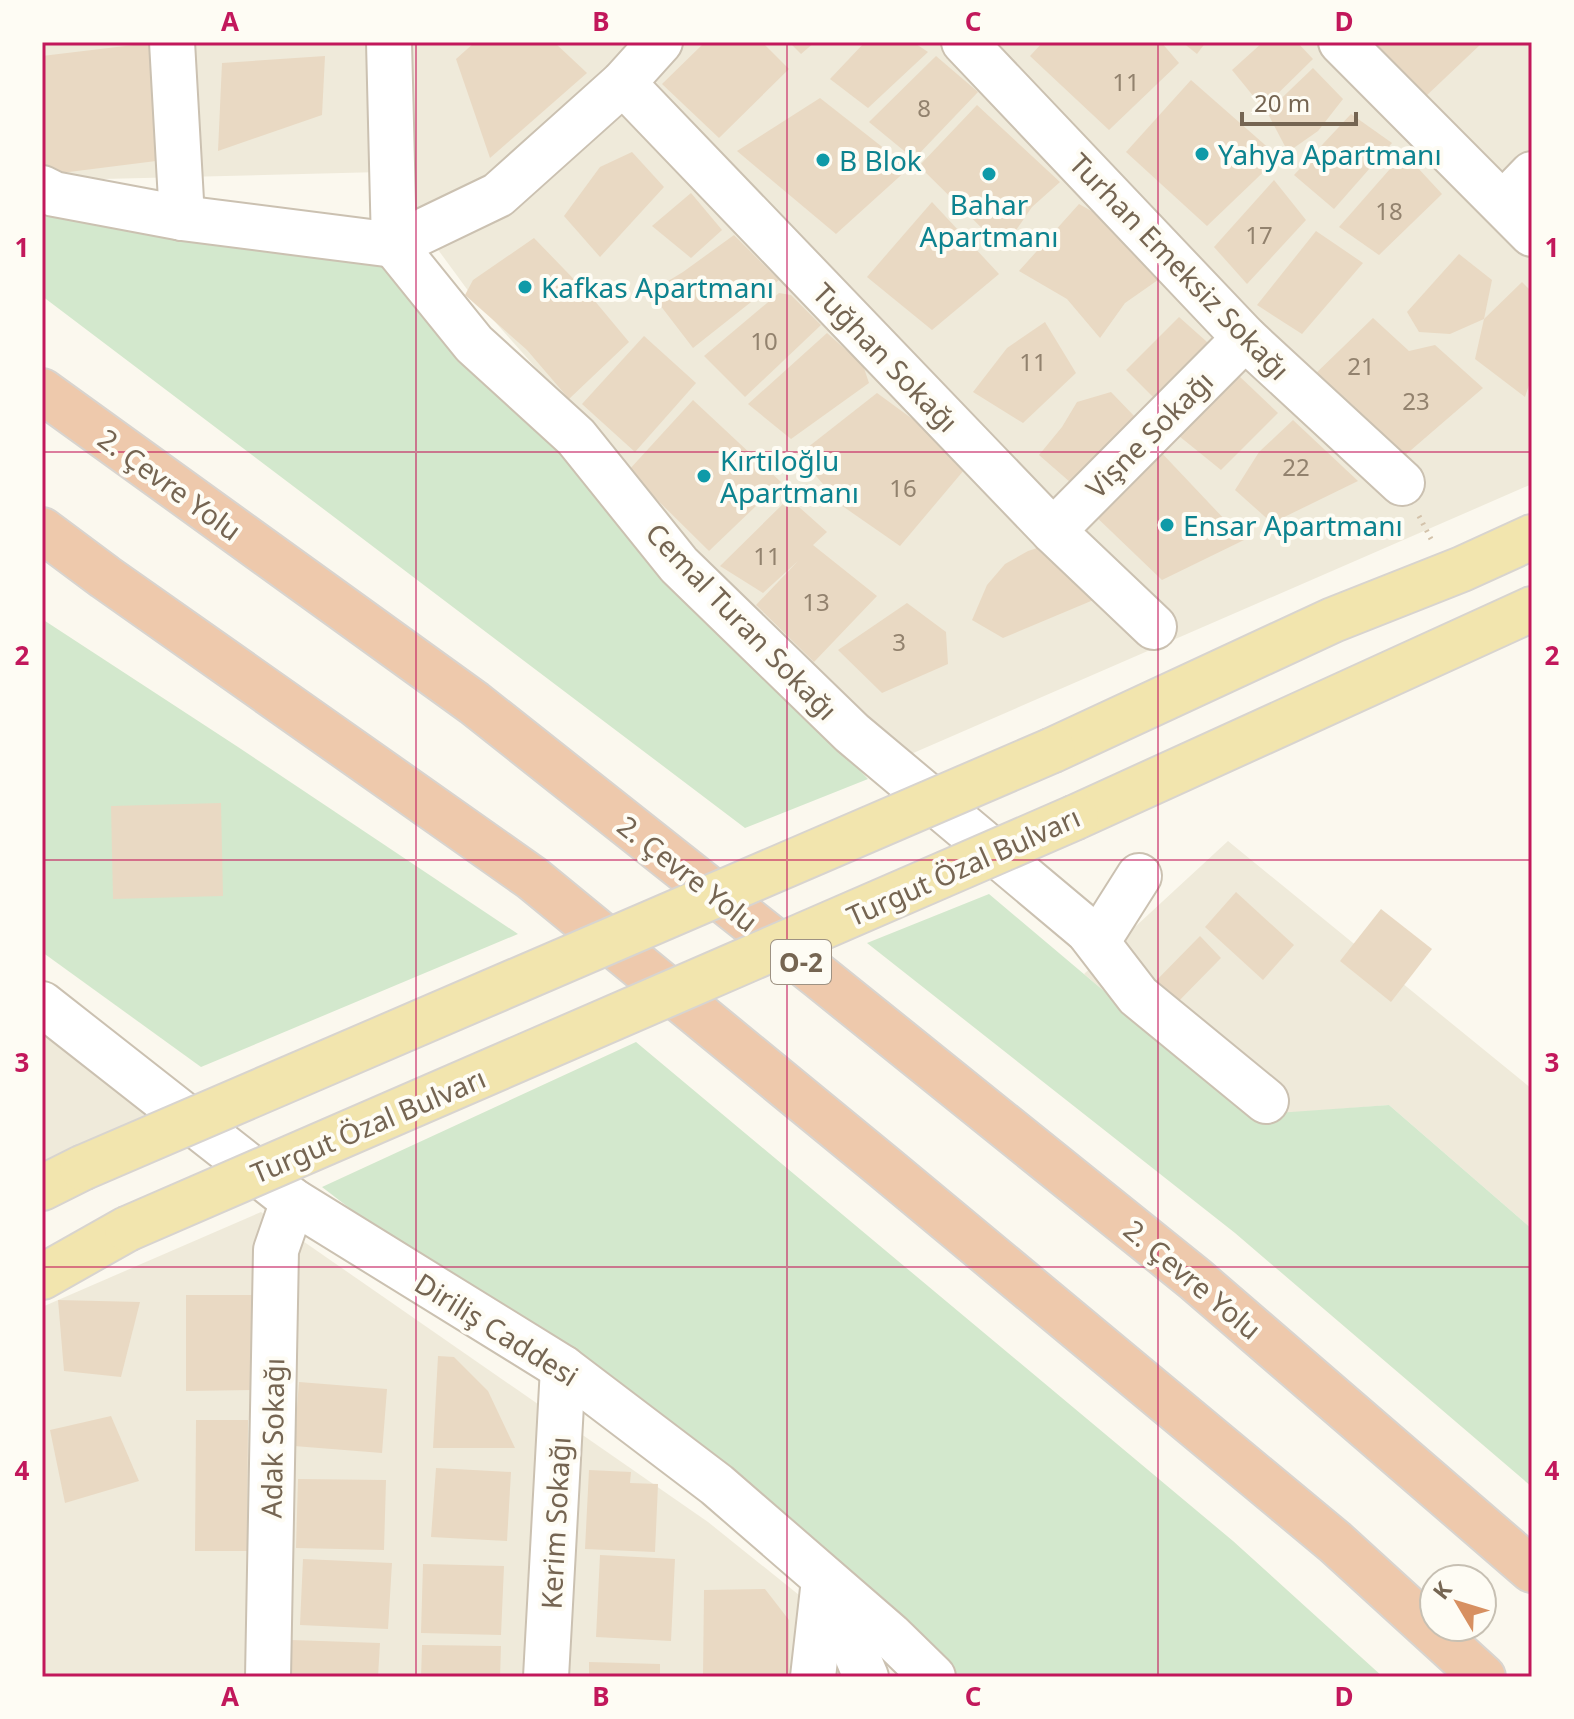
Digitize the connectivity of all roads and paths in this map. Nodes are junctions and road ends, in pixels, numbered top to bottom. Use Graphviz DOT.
graph roads {
  1 [pos="172,42"];
  2 [pos="389,42"];
  3 [pos="660,42"];
  4 [pos="964,42"];
  5 [pos="1341,42"];
  6 [pos="623,83"];
  7 [pos="42,188"];
  8 [pos="1522,204"];
  9 [pos="182,218"];
  10 [pos="394,245"];
  11 [pos="1245,338"];
  12 [pos="42,391"];
  13 [pos="1402,483"];
  14 [pos="42,530"];
  15 [pos="1053,531"];
  16 [pos="1532,537"];
  17 [pos="1449,574"];
  18 [pos="1532,609"];
  19 [pos="1154,627"];
  20 [pos="1139,876"];
  21 [pos="1088,931"];
  22 [pos="42,1004"];
  23 [pos="1266,1101"];
  24 [pos="42,1188"];
  25 [pos="293,1201"];
  26 [pos="42,1277"];
  27 [pos="563,1368"];
  28 [pos="1532,1570"];
  29 [pos="824,1577"];
  30 [pos="268,1677"];
  31 [pos="546,1677"];
  32 [pos="813,1677"];
  33 [pos="866,1677"];
  34 [pos="933,1677"];
  35 [pos="1483,1677"];
  1 -- 9 [label="street"];
  2 -- 10 [label="street"];
  3 -- 6 [label="street"];
  4 -- 11 [label="street, Turhan Emeksiz Sokağı"];
  5 -- 8 [label="street"];
  6 -- 10 [label="street"];
  6 -- 15 [label="street, Tuğhan Sokağı"];
  7 -- 9 [label="street"];
  9 -- 10 [label="street"];
  10 -- 21 [label="street, Cemal Turan Sokağı"];
  11 -- 13 [label="street, Turhan Emeksiz Sokağı"];
  11 -- 15 [label="street, Vişne Sokağı"];
  12 -- 28 [label="highway, 2. Çevre Yolu / O-2"];
  13 -- 17 [label="path"];
  14 -- 35 [label="highway"];
  15 -- 19 [label="street, Tuğhan Sokağı"];
  16 -- 17 [label="main road"];
  17 -- 24 [label="main road, bridge"];
  18 -- 26 [label="main road, Turgut Özal Bulvarı, bridge"];
  20 -- 21 [label="street"];
  21 -- 23 [label="street, Cemal Turan Sokağı"];
  22 -- 25 [label="street, Diriliş Caddesi"];
  25 -- 27 [label="street, Diriliş Caddesi"];
  25 -- 30 [label="street, Adak Sokağı"];
  27 -- 29 [label="street, Diriliş Caddesi"];
  27 -- 31 [label="street, Kerim Sokağı"];
  29 -- 32 [label="street"];
  29 -- 33 [label="street"];
  29 -- 34 [label="street, Diriliş Caddesi"];
}
